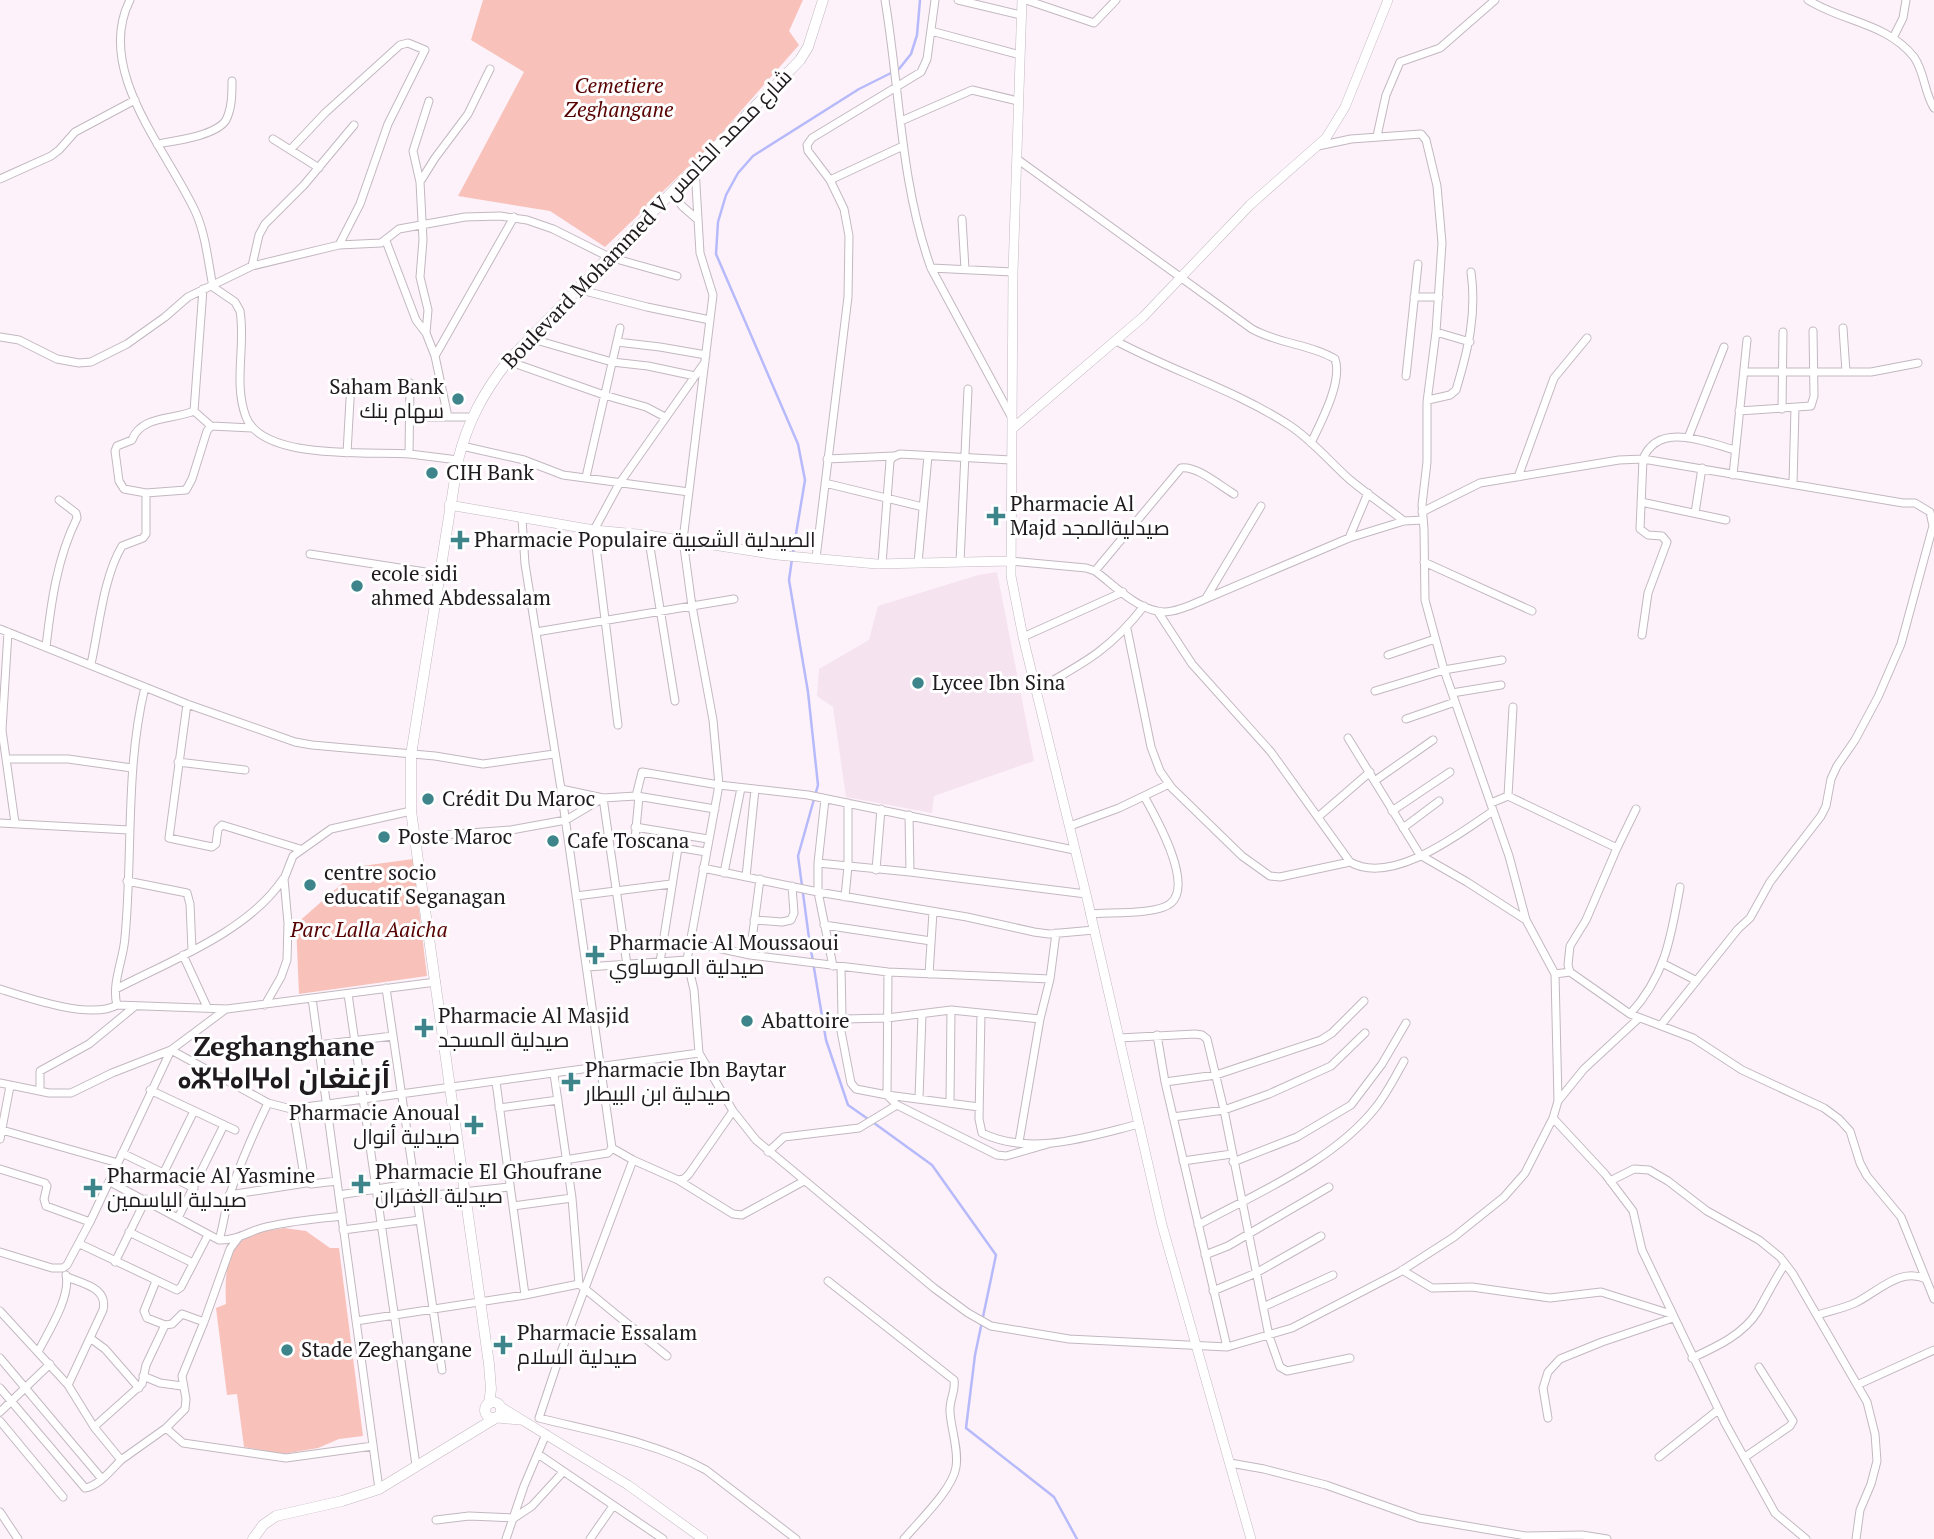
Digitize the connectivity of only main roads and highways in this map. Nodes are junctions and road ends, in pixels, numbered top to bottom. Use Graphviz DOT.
graph roads {
  1 [pos="829,0"];
  2 [pos="822,5"];
  3 [pos="254,1539"];
  1 -- 2 [label="main road, Boulevard Mohammed V شارع محمد الخامس"];
  2 -- 3 [label="main road, Boulevard Mohammed V شارع محمد الخامس"];
}
